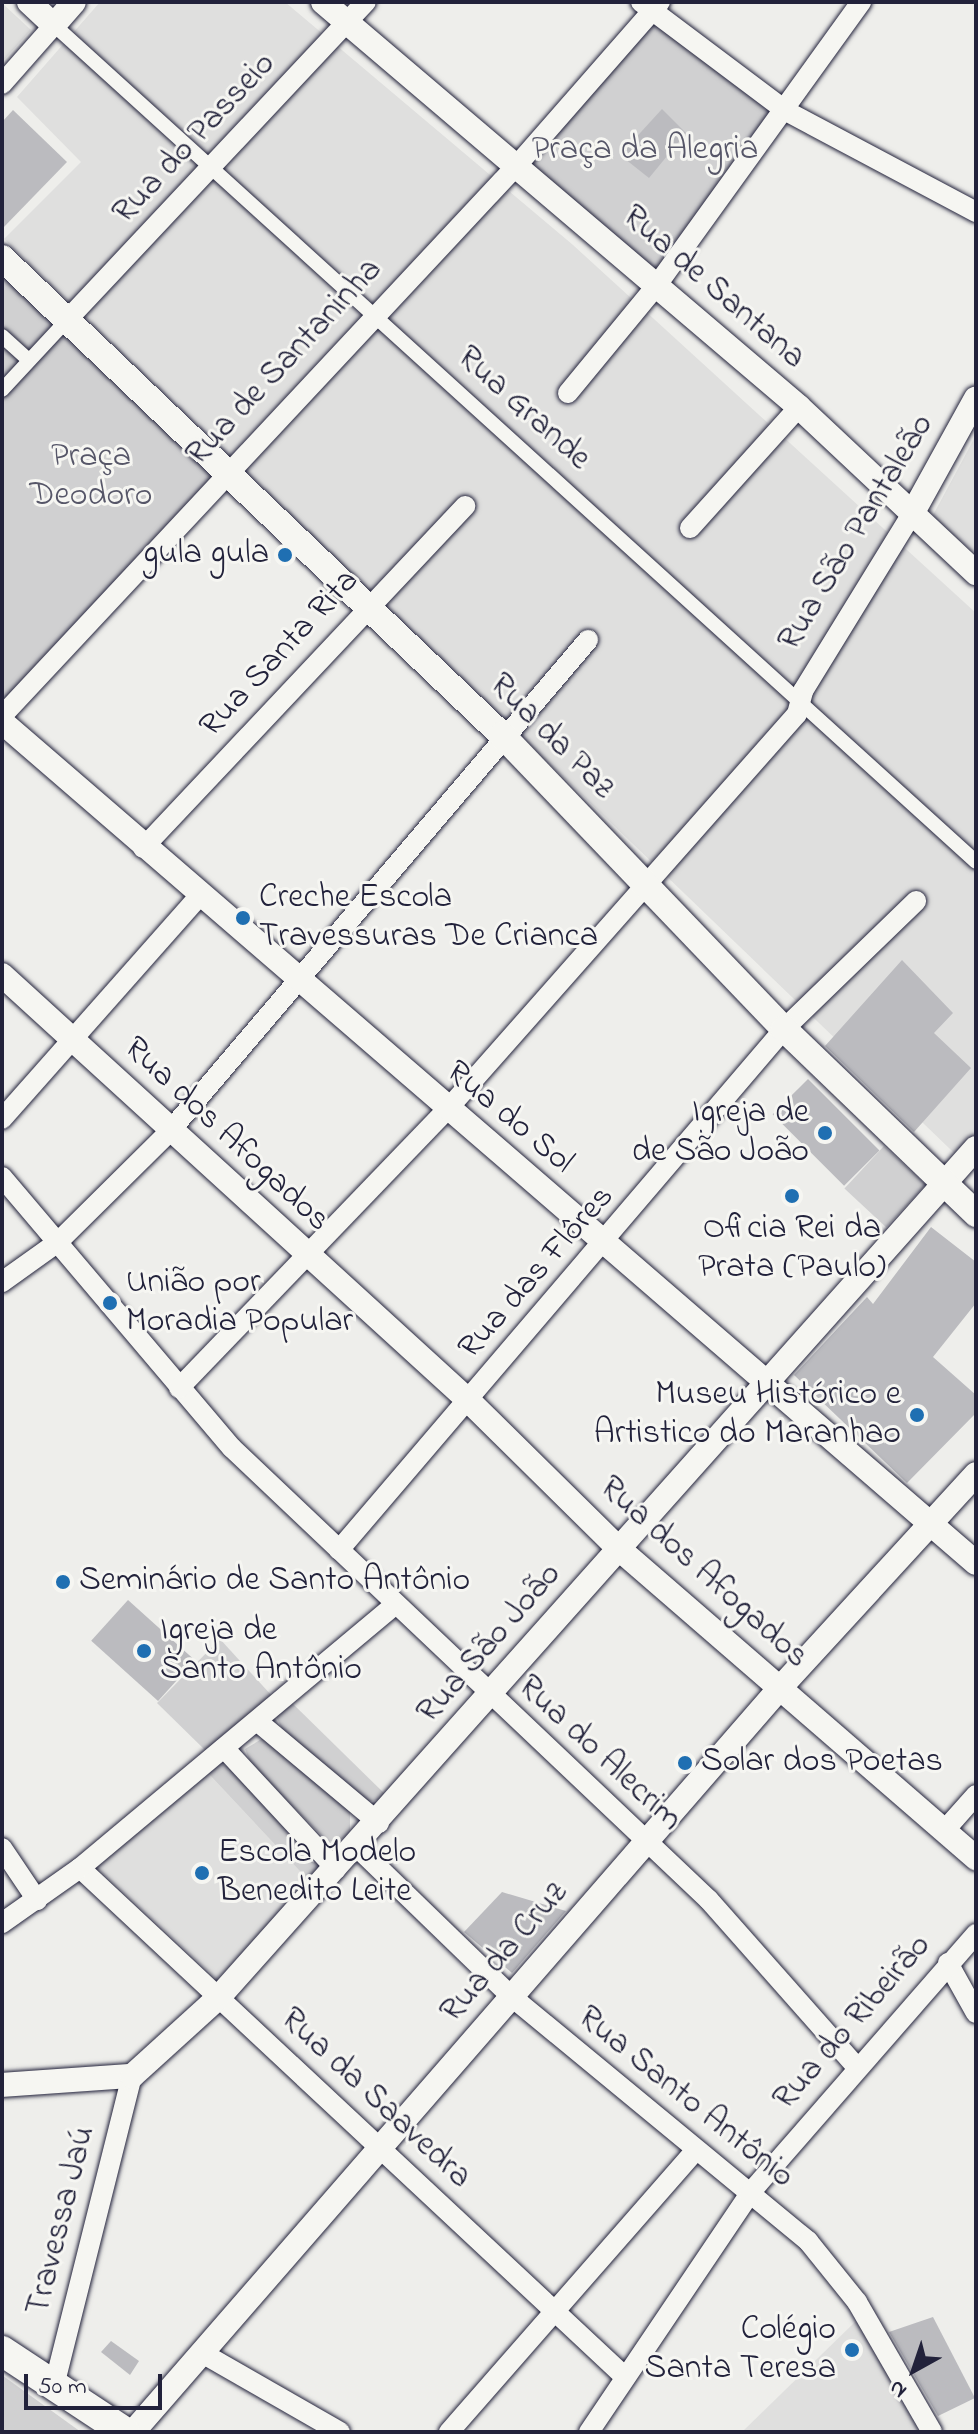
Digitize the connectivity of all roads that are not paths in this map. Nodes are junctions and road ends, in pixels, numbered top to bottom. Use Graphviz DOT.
graph roads {
  1 [pos="29,2"];
  2 [pos="74,2"];
  3 [pos="323,2"];
  4 [pos="366,2"];
  5 [pos="861,2"];
  6 [pos="651,5"];
  7 [pos="348,24"];
  8 [pos="54,25"];
  9 [pos="2,84"];
  10 [pos="786,111"];
  11 [pos="519,163"];
  12 [pos="211,168"];
  13 [pos="976,212"];
  14 [pos="2,258"];
  15 [pos="657,285"];
  16 [pos="371,318"];
  17 [pos="68,319"];
  18 [pos="2,336"];
  19 [pos="29,360"];
  20 [pos="2,390"];
  21 [pos="568,393"];
  22 [pos="976,398"];
  23 [pos="799,407"];
  24 [pos="228,470"];
  25 [pos="465,506"];
  26 [pos="912,514"];
  27 [pos="690,528"];
  28 [pos="976,573"];
  29 [pos="366,608"];
  30 [pos="588,640"];
  31 [pos="800,704"];
  32 [pos="2,716"];
  33 [pos="2,722"];
  34 [pos="502,735"];
  35 [pos="143,848"];
  36 [pos="976,862"];
  37 [pos="648,889"];
  38 [pos="199,896"];
  39 [pos="916,901"];
  40 [pos="2,975"];
  41 [pos="301,984"];
  42 [pos="784,1029"];
  43 [pos="71,1039"];
  44 [pos="446,1111"];
  45 [pos="2,1119"];
  46 [pos="170,1131"];
  47 [pos="976,1148"];
  48 [pos="2,1177"];
  49 [pos="942,1184"];
  50 [pos="976,1214"];
  51 [pos="58,1242"];
  52 [pos="607,1244"];
  53 [pos="309,1258"];
  54 [pos="2,1282"];
  55 [pos="766,1377"];
  56 [pos="179,1388"];
  57 [pos="468,1400"];
  58 [pos="976,1474"];
  59 [pos="932,1522"];
  60 [pos="618,1548"];
  61 [pos="339,1550"];
  62 [pos="976,1563"];
  63 [pos="394,1605"];
  64 [pos="780,1688"];
  65 [pos="491,1697"];
  66 [pos="257,1721"];
  67 [pos="224,1748"];
  68 [pos="976,1795"];
  69 [pos="379,1823"];
  70 [pos="944,1831"];
  71 [pos="645,1843"];
  72 [pos="357,1847"];
  73 [pos="2,1848"];
  74 [pos="976,1858"];
  75 [pos="80,1868"];
  76 [pos="336,1869"];
  77 [pos="37,1900"];
  78 [pos="2,1923"];
  79 [pos="976,1934"];
  80 [pos="948,1963"];
  81 [pos="219,1997"];
  82 [pos="512,1997"];
  83 [pos="974,2004"];
  84 [pos="855,2065"];
  85 [pos="132,2076"];
  86 [pos="2,2085"];
  87 [pos="379,2146"];
  88 [pos="695,2151"];
  89 [pos="750,2193"];
  90 [pos="554,2313"];
  91 [pos="2,2351"];
  92 [pos="202,2353"];
  93 [pos="625,2377"];
  94 [pos="55,2382"];
  95 [pos="125,2432"];
  96 [pos="133,2432"];
  97 [pos="340,2432"];
  98 [pos="449,2432"];
  99 [pos="589,2432"];
  100 [pos="932,2432"];
  1 -- 8 [label="street, Rua Grande"];
  2 -- 8 [label="street"];
  3 -- 7 [label="street, Rua de Santana"];
  4 -- 7 [label="street, Rua do Passeio"];
  5 -- 10 [label="street"];
  6 -- 10 [label="street"];
  6 -- 11 [label="street, Rua de Santaninha"];
  7 -- 11 [label="street, Rua de Santana"];
  7 -- 12 [label="street, Rua do Passeio"];
  8 -- 9 [label="street"];
  8 -- 12 [label="street, Rua Grande"];
  10 -- 13 [label="street"];
  10 -- 15 [label="street"];
  11 -- 15 [label="street, Rua de Santana"];
  11 -- 16 [label="street, Rua de Santaninha"];
  12 -- 16 [label="street, Rua Grande"];
  12 -- 17 [label="street, Rua do Passeio"];
  14 -- 17 [label="main road, Rua da Paz"];
  15 -- 21 [label="street"];
  15 -- 23 [label="street, Rua de Santana"];
  16 -- 24 [label="street, Rua de Santaninha"];
  16 -- 31 [label="street, Rua Grande"];
  17 -- 19 [label="street"];
  17 -- 24 [label="main road, Rua da Paz"];
  18 -- 19 [label="street"];
  19 -- 20 [label="street"];
  22 -- 26 [label="street, Rua São Pantaleão"];
  23 -- 26 [label="street, Rua de Santana"];
  23 -- 27 [label="street"];
  24 -- 29 [label="main road, Rua da Paz"];
  24 -- 32 [label="street, Rua de Santaninha"];
  25 -- 29 [label="street, Rua Santa Rita"];
  26 -- 28 [label="street, Rua de Santana"];
  26 -- 31 [label="street, Rua São Pantaleão"];
  29 -- 34 [label="main road, Rua da Paz"];
  29 -- 35 [label="street, Rua Santa Rita"];
  30 -- 34 [label="street"];
  31 -- 36 [label="street, Rua Grande"];
  31 -- 37 [label="street, Rua São Pantaleão"];
  33 -- 35 [label="street, Rua do Sol"];
  34 -- 37 [label="main road, Rua da Paz"];
  34 -- 41 [label="street"];
  35 -- 38 [label="street, Rua do Sol"];
  37 -- 42 [label="main road, Rua da Paz"];
  37 -- 44 [label="street, Rua São Pantaleão"];
  38 -- 41 [label="street, Rua do Sol"];
  38 -- 43 [label="street"];
  39 -- 42 [label="street, Rua das Flôres"];
  40 -- 43 [label="street, Rua dos Afogados"];
  41 -- 44 [label="street, Rua do Sol"];
  41 -- 46 [label="street"];
  42 -- 49 [label="main road, Rua da Paz"];
  42 -- 52 [label="street, Rua das Flôres"];
  43 -- 45 [label="street"];
  43 -- 46 [label="street, Rua dos Afogados"];
  44 -- 52 [label="street, Rua do Sol"];
  44 -- 53 [label="street, Rua São Pantaleão"];
  46 -- 51 [label="street"];
  46 -- 53 [label="street, Rua dos Afogados"];
  47 -- 49 [label="street, Rua São João"];
  48 -- 51 [label="street, Rua do Alecrim"];
  49 -- 50 [label="main road, Rua da Paz"];
  49 -- 55 [label="street, Rua São João"];
  51 -- 54 [label="street"];
  51 -- 56 [label="street, Rua do Alecrim"];
  52 -- 55 [label="street, Rua do Sol"];
  52 -- 57 [label="street, Rua das Flôres"];
  53 -- 56 [label="street, Rua São Pantaleão"];
  53 -- 57 [label="street, Rua dos Afogados"];
  55 -- 59 [label="street, Rua do Sol"];
  55 -- 60 [label="street, Rua São João"];
  56 -- 61 [label="street, Rua do Alecrim"];
  57 -- 60 [label="street, Rua dos Afogados"];
  57 -- 61 [label="street, Rua das Flôres"];
  58 -- 59 [label="street, Rua da Cruz"];
  59 -- 62 [label="street, Rua do Sol"];
  59 -- 64 [label="street, Rua da Cruz"];
  60 -- 64 [label="street, Rua dos Afogados"];
  60 -- 65 [label="street, Rua São João"];
  61 -- 63 [label="street, Rua do Alecrim"];
  63 -- 65 [label="street, Rua do Alecrim"];
  63 -- 66 [label="street"];
  64 -- 70 [label="street, Rua dos Afogados"];
  64 -- 71 [label="street, Rua da Cruz"];
  65 -- 69 [label="street, Rua São João"];
  65 -- 71 [label="street, Rua do Alecrim"];
  66 -- 67 [label="street"];
  66 -- 69 [label="street"];
  67 -- 75 [label="street"];
  67 -- 76 [label="street"];
  68 -- 70 [label="street"];
  69 -- 72 [label="street, Rua São João"];
  70 -- 74 [label="street, Rua dos Afogados"];
  71 -- 82 [label="street, Rua da Cruz"];
  71 -- 84 [label="street, Rua do Alecrim"];
  72 -- 76 [label="street, Rua São João"];
  72 -- 82 [label="street, Rua Santo Antônio"];
  73 -- 77 [label="street"];
  75 -- 77 [label="street"];
  75 -- 81 [label="street, Rua da Saavedra"];
  76 -- 81 [label="street, Rua São João"];
  77 -- 78 [label="street"];
  79 -- 80 [label="street, Rua do Ribeirão"];
  80 -- 83 [label="street"];
  80 -- 84 [label="street, Rua do Ribeirão"];
  81 -- 85 [label="street, Rua São João"];
  81 -- 87 [label="street, Rua da Saavedra"];
  82 -- 87 [label="street, Rua da Cruz"];
  82 -- 88 [label="street, Rua Santo Antônio"];
  84 -- 89 [label="street, Rua do Ribeirão"];
  85 -- 86 [label="street"];
  85 -- 94 [label="street, Travessa Jaú"];
  87 -- 90 [label="street, Rua da Saavedra"];
  87 -- 92 [label="street, Rua da Cruz"];
  88 -- 89 [label="street, Rua Santo Antônio"];
  88 -- 90 [label="street"];
  89 -- 93 [label="street, Rua do Ribeirão"];
  89 -- 100 [label="street, Rua Santo Antônio"];
  90 -- 93 [label="street, Rua da Saavedra"];
  90 -- 98 [label="street"];
  91 -- 94 [label="main road"];
  92 -- 96 [label="street, Rua da Cruz"];
  92 -- 97 [label="street"];
  93 -- 99 [label="street, Rua do Ribeirão"];
  94 -- 95 [label="main road"];
}
